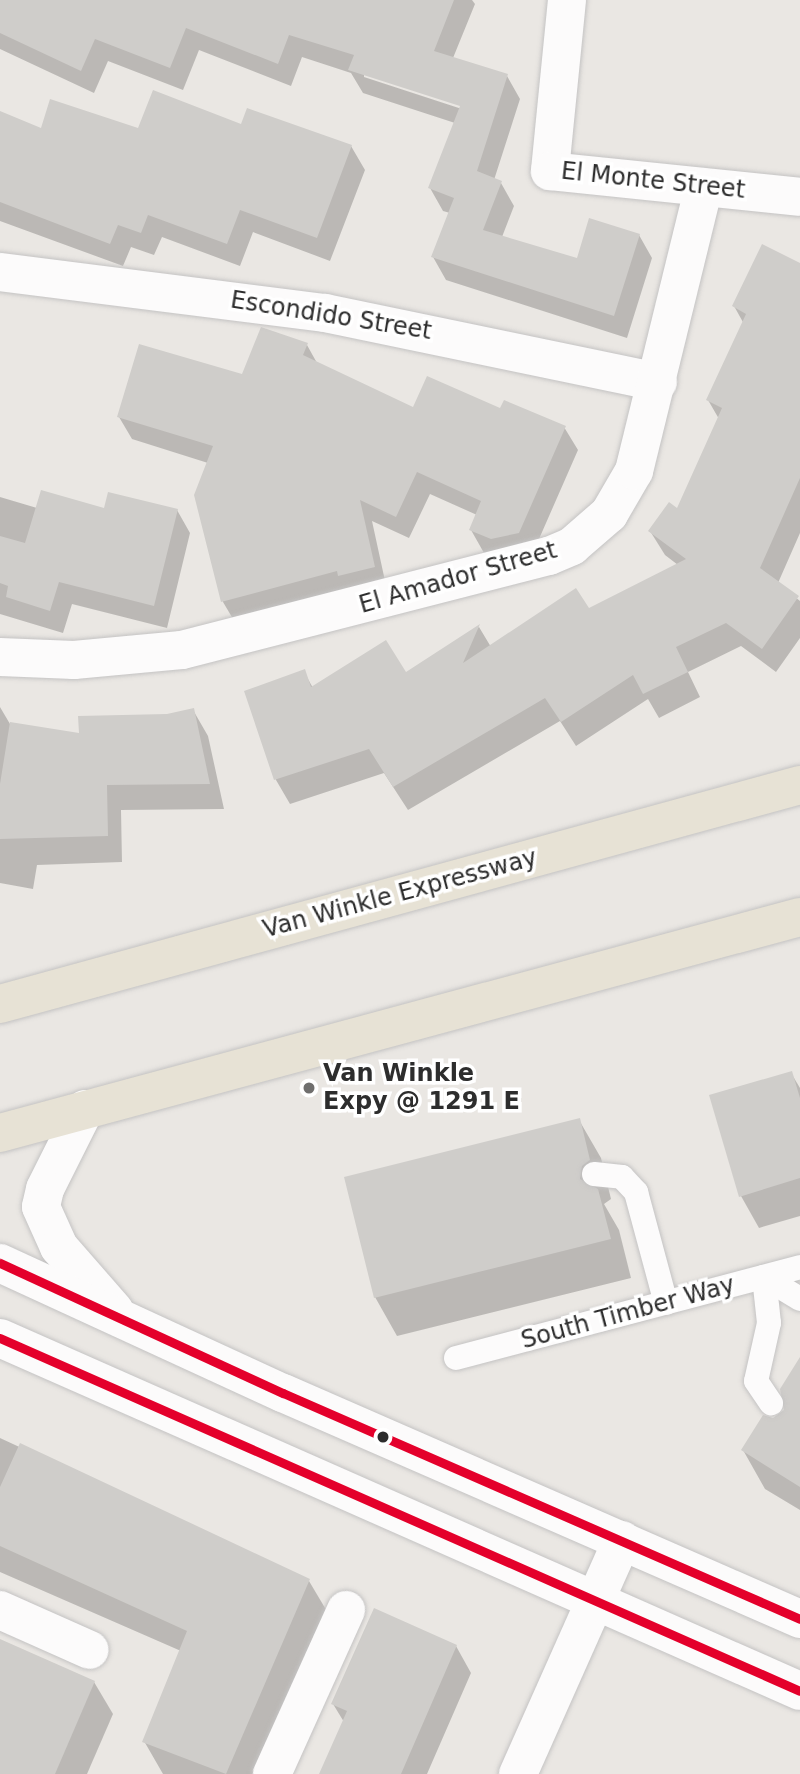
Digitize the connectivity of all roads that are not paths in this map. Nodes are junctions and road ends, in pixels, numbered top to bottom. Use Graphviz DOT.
graph roads {
  1 [pos="567,0"];
  2 [pos="704,187"];
  3 [pos="800,197"];
  4 [pos="0,272"];
  5 [pos="658,382"];
  6 [pos="0,657"];
  7 [pos="800,785"];
  8 [pos="800,917"];
  9 [pos="0,1004"];
  10 [pos="85,1110"];
  11 [pos="0,1133"];
  12 [pos="594,1174"];
  13 [pos="0,1263"];
  14 [pos="800,1267"];
  15 [pos="764,1277"];
  16 [pos="800,1299"];
  17 [pos="666,1303"];
  18 [pos="122,1320"];
  19 [pos="0,1338"];
  20 [pos="456,1358"];
  21 [pos="771,1403"];
  22 [pos="622,1540"];
  23 [pos="595,1599"];
  24 [pos="0,1610"];
  25 [pos="346,1610"];
  26 [pos="800,1619"];
  27 [pos="90,1650"];
  28 [pos="800,1691"];
  29 [pos="272,1774"];
  30 [pos="518,1774"];
  1 -- 2 [label="street, El Monte Street"];
  2 -- 3 [label="street, El Monte Street"];
  2 -- 5 [label="street, El Amador Street"];
  4 -- 5 [label="street, Escondido Street"];
  5 -- 6 [label="street, El Amador Street"];
  7 -- 9 [label="main road, Van Winkle Expressway"];
  8 -- 10 [label="main road"];
  10 -- 11 [label="main road"];
  10 -- 18 [label="street"];
  12 -- 17 [label="lane"];
  13 -- 18 [label="street"];
  14 -- 15 [label="lane, South Timber Way"];
  15 -- 16 [label="lane"];
  15 -- 17 [label="lane, South Timber Way"];
  15 -- 21 [label="lane"];
  17 -- 20 [label="lane, South Timber Way"];
  18 -- 22 [label="street"];
  19 -- 23 [label="street"];
  22 -- 23 [label="street"];
  22 -- 26 [label="street"];
  23 -- 28 [label="street"];
  23 -- 30 [label="street"];
  24 -- 27 [label="street"];
  25 -- 29 [label="street"];
}
